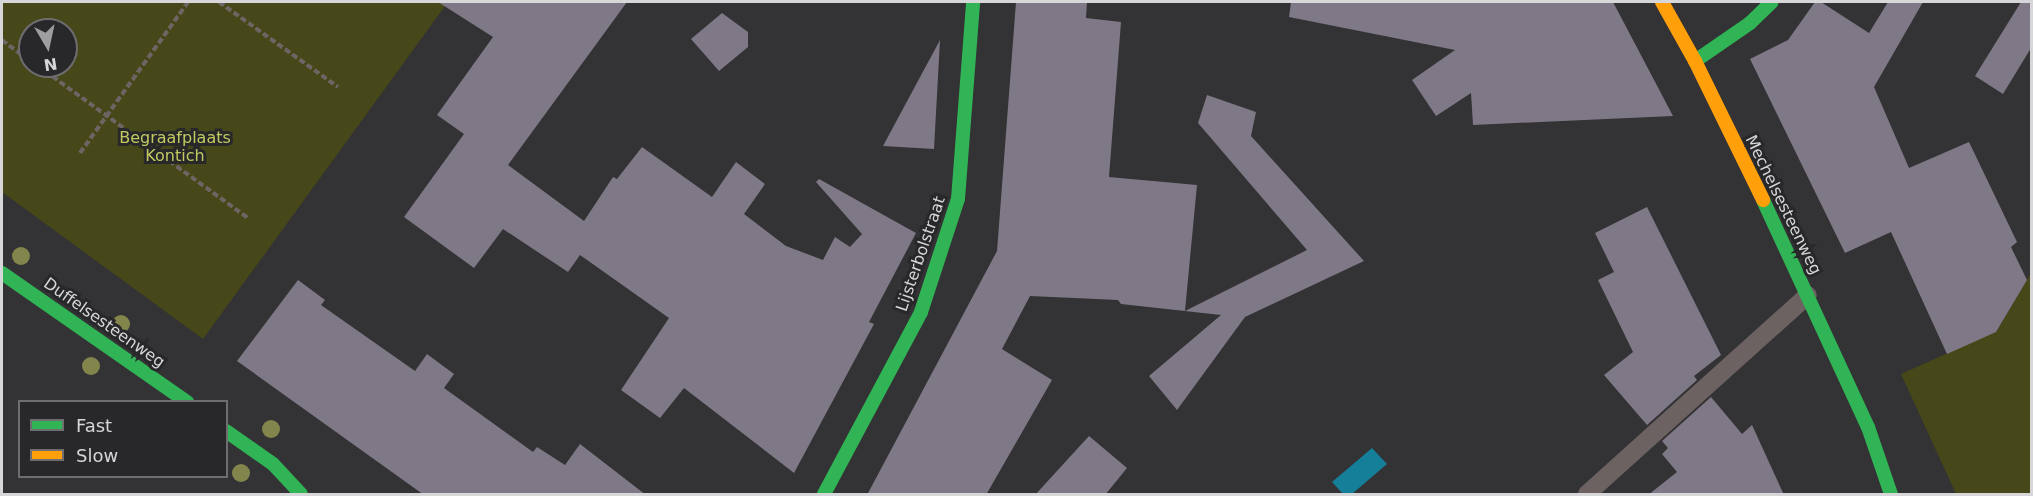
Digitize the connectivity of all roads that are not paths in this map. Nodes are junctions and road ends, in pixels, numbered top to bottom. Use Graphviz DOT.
graph roads {
  1 [pos="973,2"];
  2 [pos="1662,2"];
  3 [pos="1772,2"];
  4 [pos="1695,62"];
  5 [pos="2,273"];
  6 [pos="1808,295"];
  7 [pos="184,400"];
  8 [pos="1868,427"];
  9 [pos="228,431"];
  10 [pos="1902,485"];
  11 [pos="301,495"];
  12 [pos="824,495"];
  13 [pos="1587,495"];
  14 [pos="1891,495"];
  1 -- 12 [label="street, Lijsterbolstraat"];
  2 -- 4 [label="street, Mechelsesteenweg"];
  3 -- 4 [label="street"];
  4 -- 6 [label="street, Mechelsesteenweg"];
  5 -- 7 [label="street, Duffelsesteenweg"];
  6 -- 8 [label="street, Mechelsesteenweg"];
  6 -- 13 [label="lane"];
  8 -- 10 [label="street, Mechelsesteenweg"];
  8 -- 14 [label="street, Mechelsesteenweg"];
  9 -- 11 [label="street"];
}
